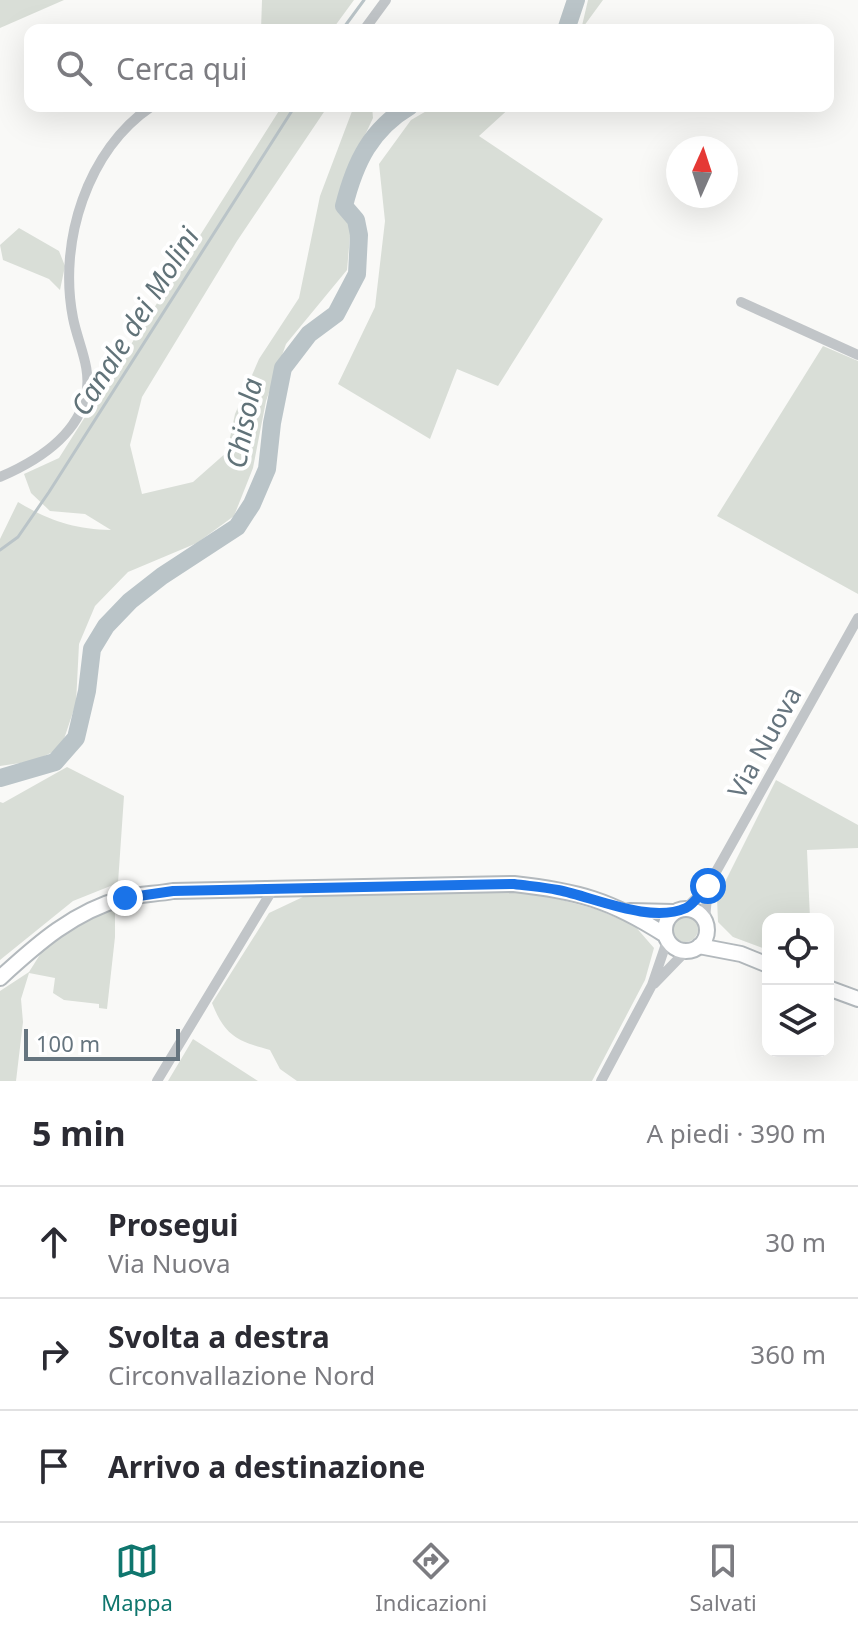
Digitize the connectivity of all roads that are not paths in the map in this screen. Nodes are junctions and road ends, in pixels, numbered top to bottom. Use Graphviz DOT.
graph roads {
  1 [pos="386,0"];
  2 [pos="368,24"];
  3 [pos="144,112"];
  4 [pos="741,302"];
  5 [pos="858,355"];
  6 [pos="0,477"];
  7 [pos="858,618"];
  8 [pos="708,886"];
  9 [pos="273,889"];
  10 [pos="680,910"];
  11 [pos="629,911"];
  12 [pos="706,924"];
  13 [pos="666,938"];
  14 [pos="693,949"];
  15 [pos="741,954"];
  16 [pos="762,963"];
  17 [pos="0,978"];
  18 [pos="652,985"];
  19 [pos="834,990"];
  20 [pos="858,999"];
  21 [pos="157,1081"];
  22 [pos="601,1081"];
  1 -- 2 [label="street"];
  3 -- 6 [label="street"];
  4 -- 5 [label="street"];
  7 -- 8 [label="street, Via Nuova"];
  8 -- 10 [label="street, Via Nuova"];
  8 -- 12 [label="street, Via Nuova"];
  9 -- 11 [label="street"];
  9 -- 17 [label="street"];
  9 -- 21 [label="street"];
  10 -- 11 [label="street"];
  10 -- 12 [label="street"];
  10 -- 13 [label="street"];
  11 -- 13 [label="street"];
  12 -- 14 [label="street"];
  12 -- 15 [label="street"];
  13 -- 14 [label="street"];
  13 -- 18 [label="street"];
  14 -- 15 [label="street"];
  14 -- 18 [label="street"];
  15 -- 16 [label="street"];
  18 -- 22 [label="street"];
  19 -- 20 [label="street"];
}
